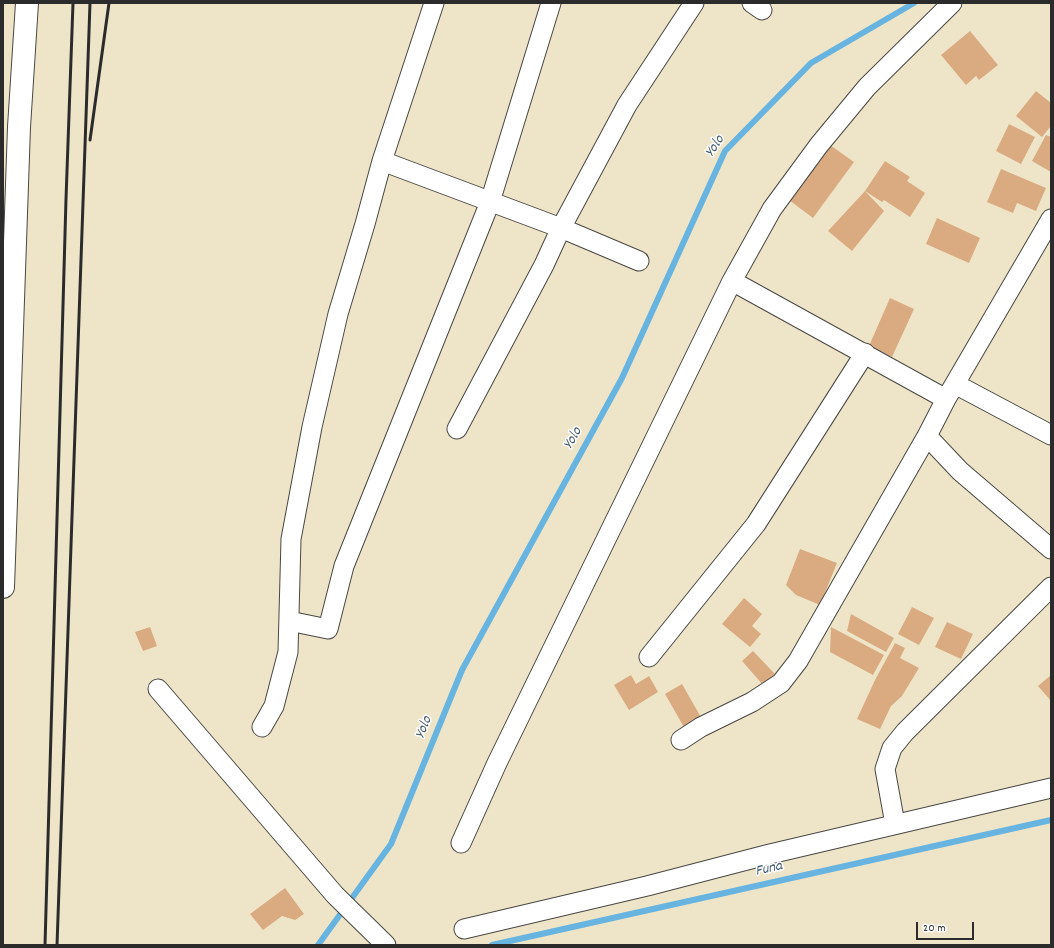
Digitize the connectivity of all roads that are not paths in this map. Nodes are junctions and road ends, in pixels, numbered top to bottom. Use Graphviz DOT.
graph roads {
  1 [pos="26,3"];
  2 [pos="434,3"];
  3 [pos="551,3"];
  4 [pos="694,3"];
  5 [pos="952,3"];
  6 [pos="382,161"];
  7 [pos="490,202"];
  8 [pos="1051,219"];
  9 [pos="561,228"];
  10 [pos="640,261"];
  11 [pos="732,281"];
  12 [pos="865,354"];
  13 [pos="950,391"];
  14 [pos="457,429"];
  15 [pos="1051,435"];
  16 [pos="927,436"];
  17 [pos="5,489"];
  18 [pos="1051,550"];
  19 [pos="3,587"];
  20 [pos="1051,587"];
  21 [pos="289,621"];
  22 [pos="649,657"];
  23 [pos="158,689"];
  24 [pos="262,727"];
  25 [pos="681,740"];
  26 [pos="1051,788"];
  27 [pos="895,824"];
  28 [pos="461,843"];
  29 [pos="464,929"];
  30 [pos="386,945"];
  1 -- 17 [label="main road"];
  2 -- 6 [label="street"];
  3 -- 7 [label="street"];
  4 -- 9 [label="street"];
  5 -- 11 [label="street"];
  6 -- 7 [label="street"];
  6 -- 21 [label="street"];
  7 -- 9 [label="street"];
  7 -- 21 [label="street"];
  8 -- 13 [label="street"];
  9 -- 10 [label="street"];
  9 -- 14 [label="street"];
  11 -- 12 [label="street"];
  11 -- 28 [label="street"];
  12 -- 13 [label="street"];
  12 -- 22 [label="street"];
  13 -- 15 [label="street"];
  13 -- 16 [label="street"];
  16 -- 18 [label="street"];
  16 -- 25 [label="street"];
  17 -- 19 [label="main road"];
  20 -- 27 [label="street"];
  21 -- 24 [label="street"];
  23 -- 30 [label="street"];
  26 -- 27 [label="street"];
  27 -- 29 [label="street"];
}
